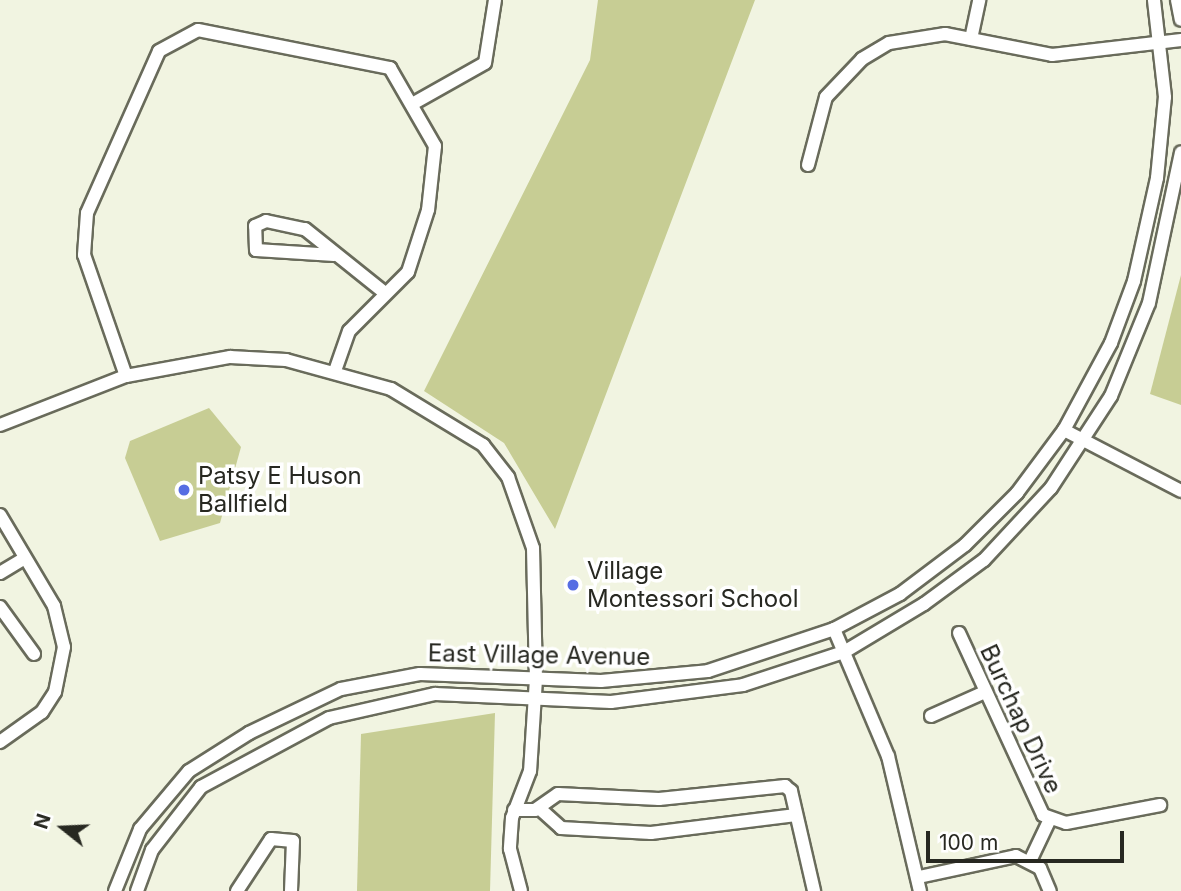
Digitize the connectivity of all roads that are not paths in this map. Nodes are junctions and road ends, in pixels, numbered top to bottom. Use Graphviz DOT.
graph roads {
  1 [pos="495,0"];
  2 [pos="979,0"];
  3 [pos="1154,0"];
  4 [pos="1177,0"];
  5 [pos="1181,20"];
  6 [pos="971,39"];
  7 [pos="1181,40"];
  8 [pos="1162,43"];
  9 [pos="414,103"];
  10 [pos="1181,152"];
  11 [pos="808,165"];
  12 [pos="334,255"];
  13 [pos="385,293"];
  14 [pos="335,371"];
  15 [pos="126,376"];
  16 [pos="0,425"];
  17 [pos="1064,430"];
  18 [pos="1085,441"];
  19 [pos="1181,491"];
  20 [pos="0,515"];
  21 [pos="22,560"];
  22 [pos="0,573"];
  23 [pos="0,607"];
  24 [pos="834,629"];
  25 [pos="959,633"];
  26 [pos="844,652"];
  27 [pos="34,654"];
  28 [pos="537,679"];
  29 [pos="985,692"];
  30 [pos="536,698"];
  31 [pos="931,716"];
  32 [pos="0,743"];
  33 [pos="1160,805"];
  34 [pos="539,808"];
  35 [pos="514,810"];
  36 [pos="796,815"];
  37 [pos="1050,819"];
  38 [pos="1031,859"];
  39 [pos="919,877"];
  40 [pos="115,891"];
  41 [pos="137,891"];
  42 [pos="237,891"];
  43 [pos="290,891"];
  44 [pos="521,891"];
  45 [pos="814,891"];
  46 [pos="920,891"];
  47 [pos="1050,891"];
  1 -- 9 [label="street"];
  2 -- 6 [label="street"];
  3 -- 8 [label="street, East Village Avenue"];
  4 -- 5 [label="street"];
  6 -- 8 [label="street"];
  6 -- 11 [label="street"];
  7 -- 8 [label="street"];
  8 -- 17 [label="street, East Village Avenue"];
  9 -- 13 [label="street"];
  9 -- 15 [label="street"];
  10 -- 18 [label="street, East Village Avenue"];
  12 -- 12 [label="street"];
  12 -- 13 [label="street"];
  13 -- 14 [label="street"];
  14 -- 15 [label="street"];
  14 -- 28 [label="street"];
  15 -- 16 [label="street"];
  17 -- 18 [label="street"];
  17 -- 24 [label="street, East Village Avenue"];
  18 -- 19 [label="street"];
  18 -- 26 [label="street, East Village Avenue"];
  20 -- 21 [label="street"];
  21 -- 22 [label="street"];
  21 -- 32 [label="street"];
  23 -- 27 [label="street"];
  24 -- 26 [label="street"];
  24 -- 28 [label="street, East Village Avenue"];
  25 -- 29 [label="street, Burchap Drive"];
  26 -- 30 [label="street, East Village Avenue"];
  26 -- 39 [label="street"];
  28 -- 30 [label="street"];
  28 -- 40 [label="street, East Village Avenue"];
  29 -- 31 [label="street"];
  29 -- 37 [label="street, Burchap Drive"];
  30 -- 35 [label="street"];
  30 -- 41 [label="street, East Village Avenue"];
  33 -- 37 [label="street, Burchap Drive"];
  34 -- 35 [label="street"];
  34 -- 36 [label="street"];
  34 -- 36 [label="street"];
  35 -- 44 [label="street"];
  36 -- 45 [label="street"];
  37 -- 38 [label="street, Burchap Drive"];
  38 -- 39 [label="street"];
  38 -- 47 [label="street"];
  39 -- 46 [label="street"];
  42 -- 43 [label="street"];
}
